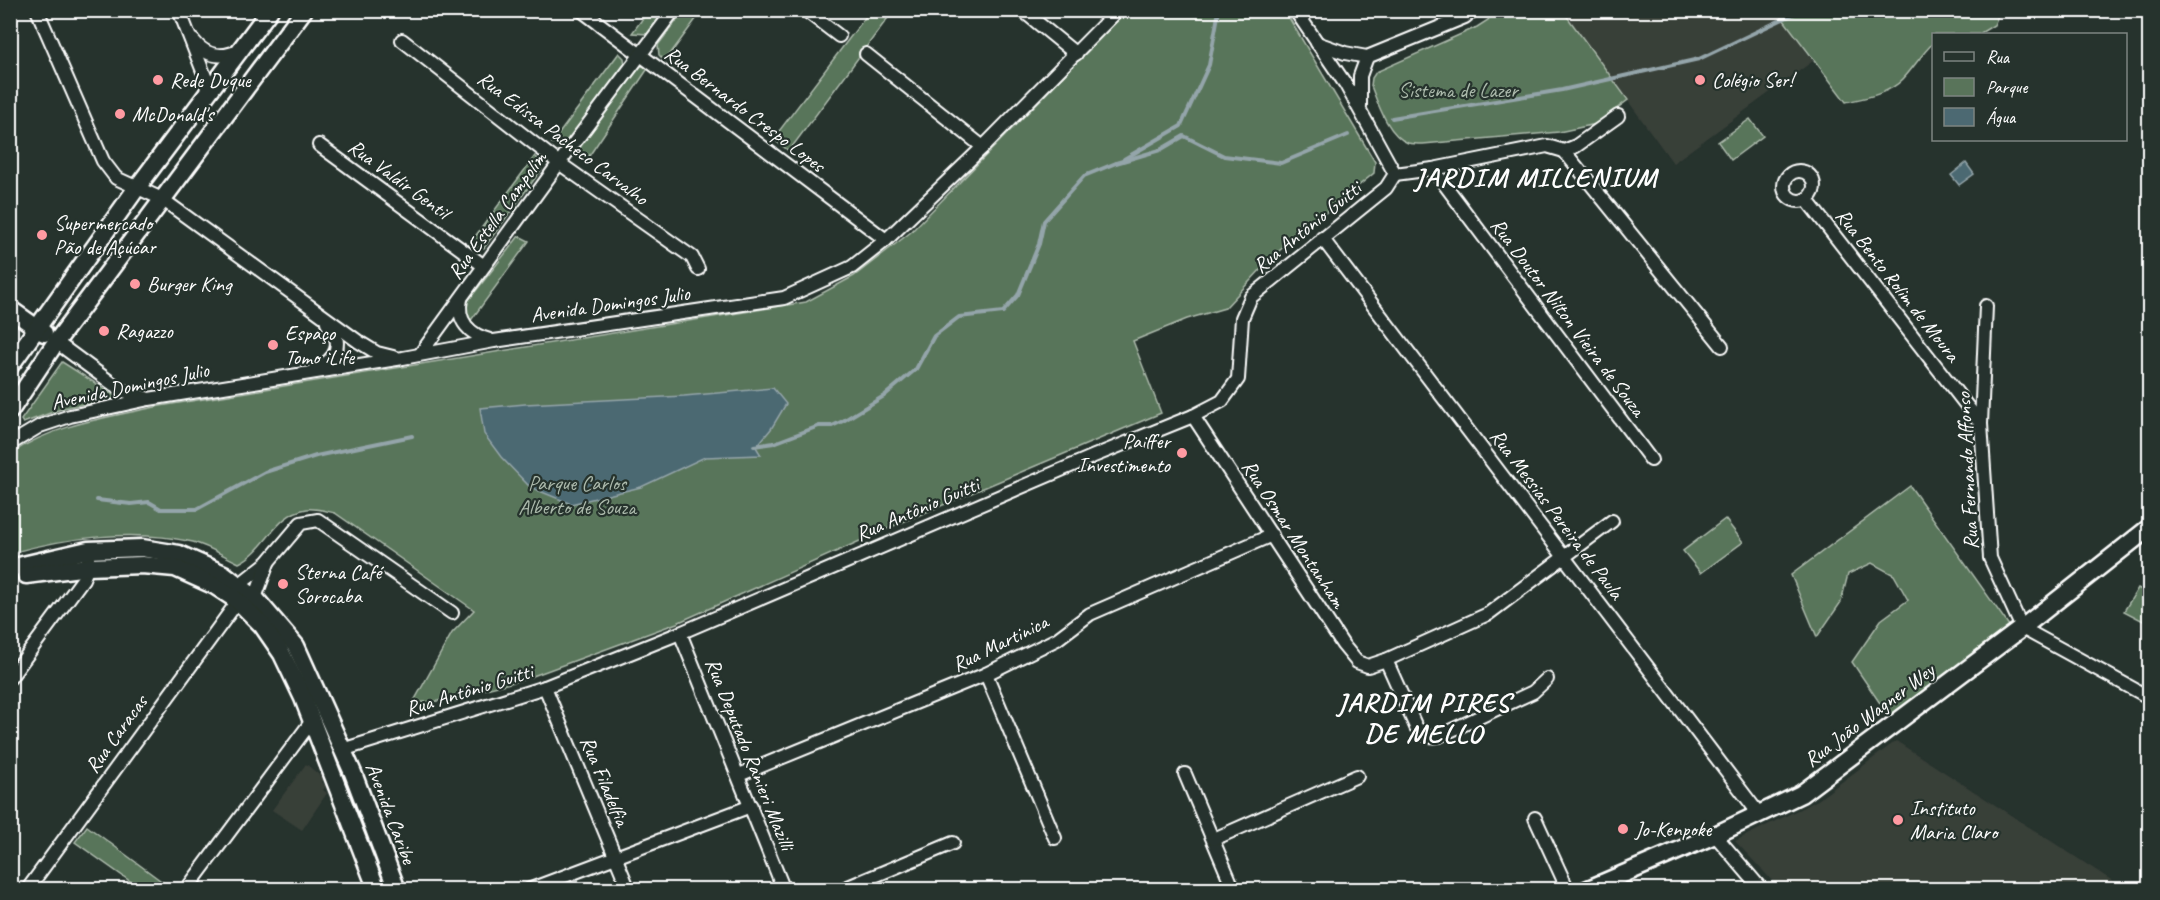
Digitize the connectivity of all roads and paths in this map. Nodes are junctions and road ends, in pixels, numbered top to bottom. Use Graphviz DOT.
graph roads {
  1 [pos="37,10"];
  2 [pos="179,10"];
  3 [pos="270,10"];
  4 [pos="304,10"];
  5 [pos="581,10"];
  6 [pos="674,10"];
  7 [pos="805,10"];
  8 [pos="1022,10"];
  9 [pos="1118,10"];
  10 [pos="1295,10"];
  11 [pos="1473,10"];
  12 [pos="839,36"];
  13 [pos="190,37"];
  14 [pos="402,40"];
  15 [pos="1317,43"];
  16 [pos="240,50"];
  17 [pos="866,54"];
  18 [pos="1076,54"];
  19 [pos="640,55"];
  20 [pos="219,57"];
  21 [pos="1366,57"];
  22 [pos="201,66"];
  23 [pos="207,93"];
  24 [pos="1360,111"];
  25 [pos="1618,116"];
  26 [pos="320,146"];
  27 [pos="983,147"];
  28 [pos="1564,151"];
  29 [pos="559,163"];
  30 [pos="1433,169"];
  31 [pos="1395,174"];
  32 [pos="136,189"];
  33 [pos="162,199"];
  34 [pos="1806,199"];
  35 [pos="1322,238"];
  36 [pos="886,240"];
  37 [pos="484,266"];
  38 [pos="698,269"];
  39 [pos="461,299"];
  40 [pos="307,303"];
  41 [pos="1986,306"];
  42 [pos="10,309"];
  43 [pos="36,327"];
  44 [pos="494,340"];
  45 [pos="56,342"];
  46 [pos="1722,346"];
  47 [pos="421,353"];
  48 [pos="403,358"];
  49 [pos="10,366"];
  50 [pos="303,375"];
  51 [pos="149,399"];
  52 [pos="10,411"];
  53 [pos="1193,416"];
  54 [pos="1981,424"];
  55 [pos="10,444"];
  56 [pos="1651,460"];
  57 [pos="1612,520"];
  58 [pos="2150,527"];
  59 [pos="1272,535"];
  60 [pos="1566,557"];
  61 [pos="88,559"];
  62 [pos="268,562"];
  63 [pos="10,568"];
  64 [pos="10,578"];
  65 [pos="238,593"];
  66 [pos="255,598"];
  67 [pos="452,613"];
  68 [pos="2022,628"];
  69 [pos="680,633"];
  70 [pos="1386,660"];
  71 [pos="986,675"];
  72 [pos="10,678"];
  73 [pos="1547,679"];
  74 [pos="545,687"];
  75 [pos="2150,699"];
  76 [pos="314,730"];
  77 [pos="335,734"];
  78 [pos="342,751"];
  79 [pos="326,758"];
  80 [pos="1185,774"];
  81 [pos="739,775"];
  82 [pos="1357,776"];
  83 [pos="751,806"];
  84 [pos="1759,814"];
  85 [pos="1535,818"];
  86 [pos="1715,835"];
  87 [pos="1055,838"];
  88 [pos="1214,839"];
  89 [pos="953,843"];
  90 [pos="615,857"];
  91 [pos="27,890"];
  92 [pos="186,890"];
  93 [pos="377,890"];
  94 [pos="397,890"];
  95 [pos="528,890"];
  96 [pos="629,890"];
  97 [pos="784,890"];
  98 [pos="842,890"];
  99 [pos="1234,890"];
  100 [pos="1568,890"];
  101 [pos="1587,890"];
  102 [pos="1761,890"];
  1 -- 32 [label="street"];
  2 -- 13 [label="street"];
  3 -- 16 [label="main road"];
  4 -- 33 [label="main road"];
  5 -- 19 [label="street, Rua Bernardo Crespo Lopes"];
  6 -- 19 [label="street, Rua Estella Campolim"];
  7 -- 12 [label="street"];
  8 -- 18 [label="street"];
  9 -- 18 [label="street, Avenida Domingos Julio"];
  10 -- 15 [label="street"];
  11 -- 21 [label="street"];
  13 -- 20 [label="street"];
  13 -- 22 [label="street"];
  14 -- 29 [label="street, Rua Edissa Pacheco Carvalho"];
  15 -- 21 [label="street"];
  15 -- 24 [label="street"];
  16 -- 20 [label="street"];
  16 -- 23 [label="main road"];
  17 -- 27 [label="street"];
  18 -- 27 [label="street, Avenida Domingos Julio"];
  19 -- 29 [label="street, Rua Estella Campolim"];
  19 -- 36 [label="street, Rua Bernardo Crespo Lopes"];
  20 -- 22 [label="street"];
  21 -- 24 [label="street"];
  22 -- 23 [label="street"];
  23 -- 32 [label="main road"];
  24 -- 31 [label="street"];
  25 -- 28 [label="street"];
  26 -- 37 [label="street, Rua Valdir Gentil"];
  27 -- 36 [label="street, Avenida Domingos Julio"];
  28 -- 30 [label="street"];
  28 -- 46 [label="street"];
  29 -- 37 [label="street, Rua Estella Campolim"];
  29 -- 38 [label="street, Rua Edissa Pacheco Carvalho"];
  30 -- 31 [label="street"];
  30 -- 56 [label="street, Rua Doutor Nilton Vieira de Souza"];
  31 -- 35 [label="street, Rua Antônio Guitti"];
  32 -- 33 [label="street"];
  32 -- 43 [label="main road"];
  33 -- 40 [label="street"];
  33 -- 45 [label="main road"];
  34 -- 54 [label="street, Rua Bento Rolim de Moura"];
  35 -- 53 [label="street, Rua Antônio Guitti"];
  35 -- 60 [label="street, Rua Messias Pereira de Paula"];
  36 -- 44 [label="street, Avenida Domingos Julio"];
  37 -- 39 [label="street, Rua Estella Campolim"];
  39 -- 44 [label="street, Rua Estella Campolim"];
  39 -- 47 [label="street, Rua Estella Campolim"];
  40 -- 48 [label="street"];
  40 -- 50 [label="street"];
  41 -- 54 [label="street, Rua Fernando Affonso"];
  42 -- 43 [label="main road"];
  43 -- 45 [label="main road"];
  43 -- 49 [label="main road"];
  44 -- 47 [label="street, Avenida Domingos Julio"];
  45 -- 51 [label="street"];
  45 -- 52 [label="main road"];
  47 -- 48 [label="street, Avenida Domingos Julio"];
  48 -- 50 [label="street, Avenida Domingos Julio"];
  50 -- 51 [label="street, Avenida Domingos Julio"];
  51 -- 55 [label="street, Avenida Domingos Julio"];
  53 -- 59 [label="street, Rua Osmar Montanham"];
  53 -- 69 [label="street, Rua Antônio Guitti"];
  54 -- 68 [label="street, Rua Fernando Affonso"];
  57 -- 60 [label="street"];
  58 -- 68 [label="main road, Rua João Wagner Wey"];
  59 -- 70 [label="street, Rua Osmar Montanham"];
  59 -- 71 [label="street, Rua Martinica"];
  60 -- 70 [label="street"];
  60 -- 84 [label="street, Rua Messias Pereira de Paula"];
  61 -- 63 [label="main road, Avenida Caribe"];
  61 -- 64 [label="main road, Avenida Caribe"];
  61 -- 65 [label="main road, Avenida Caribe"];
  61 -- 72 [label="street"];
  62 -- 65 [label="street, Rua Caracas"];
  62 -- 66 [label="street, Rua Caracas"];
  62 -- 67 [label="street, Rua Caracas"];
  65 -- 66 [label="main road, Avenida Caribe"];
  65 -- 76 [label="main road, Avenida Caribe"];
  65 -- 91 [label="street, Rua Caracas"];
  66 -- 77 [label="main road, Avenida Caribe"];
  68 -- 75 [label="street"];
  68 -- 84 [label="main road, Rua João Wagner Wey"];
  69 -- 74 [label="street, Rua Antônio Guitti"];
  69 -- 81 [label="street, Rua Deputado Ranieri Mazilli"];
  70 -- 73 [label="street"];
  71 -- 81 [label="street, Rua Martinica"];
  71 -- 87 [label="street"];
  74 -- 78 [label="street, Rua Antônio Guitti"];
  74 -- 90 [label="street, Rua Filadelfia"];
  76 -- 77 [label="main road"];
  76 -- 79 [label="main road, Avenida Caribe"];
  76 -- 92 [label="street"];
  77 -- 78 [label="main road, Avenida Caribe"];
  78 -- 79 [label="main road, Avenida Caribe"];
  78 -- 94 [label="main road, Avenida Caribe"];
  79 -- 93 [label="main road, Avenida Caribe"];
  80 -- 88 [label="street"];
  81 -- 83 [label="street, Rua Deputado Ranieri Mazilli"];
  82 -- 88 [label="street"];
  83 -- 90 [label="street"];
  83 -- 97 [label="street, Rua Deputado Ranieri Mazilli"];
  84 -- 86 [label="main road, Rua João Wagner Wey"];
  85 -- 100 [label="street"];
  86 -- 101 [label="main road, Rua João Wagner Wey"];
  86 -- 102 [label="street"];
  88 -- 99 [label="street"];
  89 -- 98 [label="street"];
  90 -- 95 [label="street"];
  90 -- 96 [label="street, Rua Filadelfia"];
}
